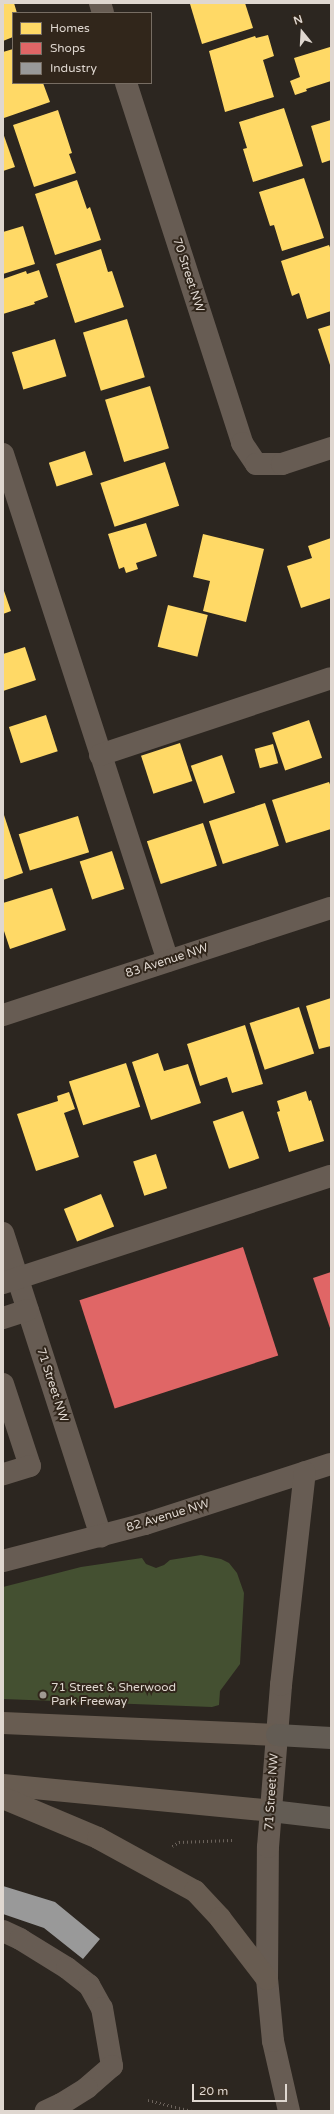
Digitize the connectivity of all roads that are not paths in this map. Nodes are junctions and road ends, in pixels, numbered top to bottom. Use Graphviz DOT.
graph roads {
  1 [pos="126,84"];
  2 [pos="331,448"];
  3 [pos="3,454"];
  4 [pos="331,678"];
  5 [pos="100,755"];
  6 [pos="331,908"];
  7 [pos="168,961"];
  8 [pos="3,1015"];
  9 [pos="331,1176"];
  10 [pos="3,1233"];
  11 [pos="11,1281"];
  12 [pos="28,1310"];
  13 [pos="3,1318"];
  14 [pos="3,1384"];
  15 [pos="331,1464"];
  16 [pos="305,1472"];
  17 [pos="3,1474"];
  18 [pos="101,1536"];
  19 [pos="3,1561"];
  20 [pos="3,1723"];
  21 [pos="277,1735"];
  22 [pos="331,1738"];
  23 [pos="3,1785"];
  24 [pos="3,1798"];
  25 [pos="272,1811"];
  26 [pos="331,1818"];
  27 [pos="3,1931"];
  28 [pos="267,1980"];
  29 [pos="46,2111"];
  30 [pos="289,2111"];
  1 -- 2 [label="street, 70 Street NW"];
  3 -- 5 [label="street"];
  4 -- 5 [label="street"];
  5 -- 7 [label="street"];
  6 -- 7 [label="street, 83 Avenue NW"];
  7 -- 8 [label="street, 83 Avenue NW"];
  9 -- 11 [label="street"];
  10 -- 11 [label="street, 71 Street NW"];
  11 -- 12 [label="street, 71 Street NW"];
  12 -- 13 [label="street"];
  12 -- 18 [label="street, 71 Street NW"];
  14 -- 17 [label="street"];
  15 -- 16 [label="street, 82 Avenue NW"];
  16 -- 18 [label="street, 82 Avenue NW"];
  16 -- 21 [label="street, 71 Street NW"];
  18 -- 19 [label="street, 82 Avenue NW"];
  20 -- 21 [label="main road"];
  21 -- 22 [label="highway"];
  21 -- 25 [label="street, 71 Street NW"];
  23 -- 25 [label="main road"];
  24 -- 28 [label="main road"];
  25 -- 26 [label="highway"];
  25 -- 28 [label="street, 71 Street NW"];
  27 -- 29 [label="street"];
  28 -- 30 [label="street, 71 Street NW"];
}
